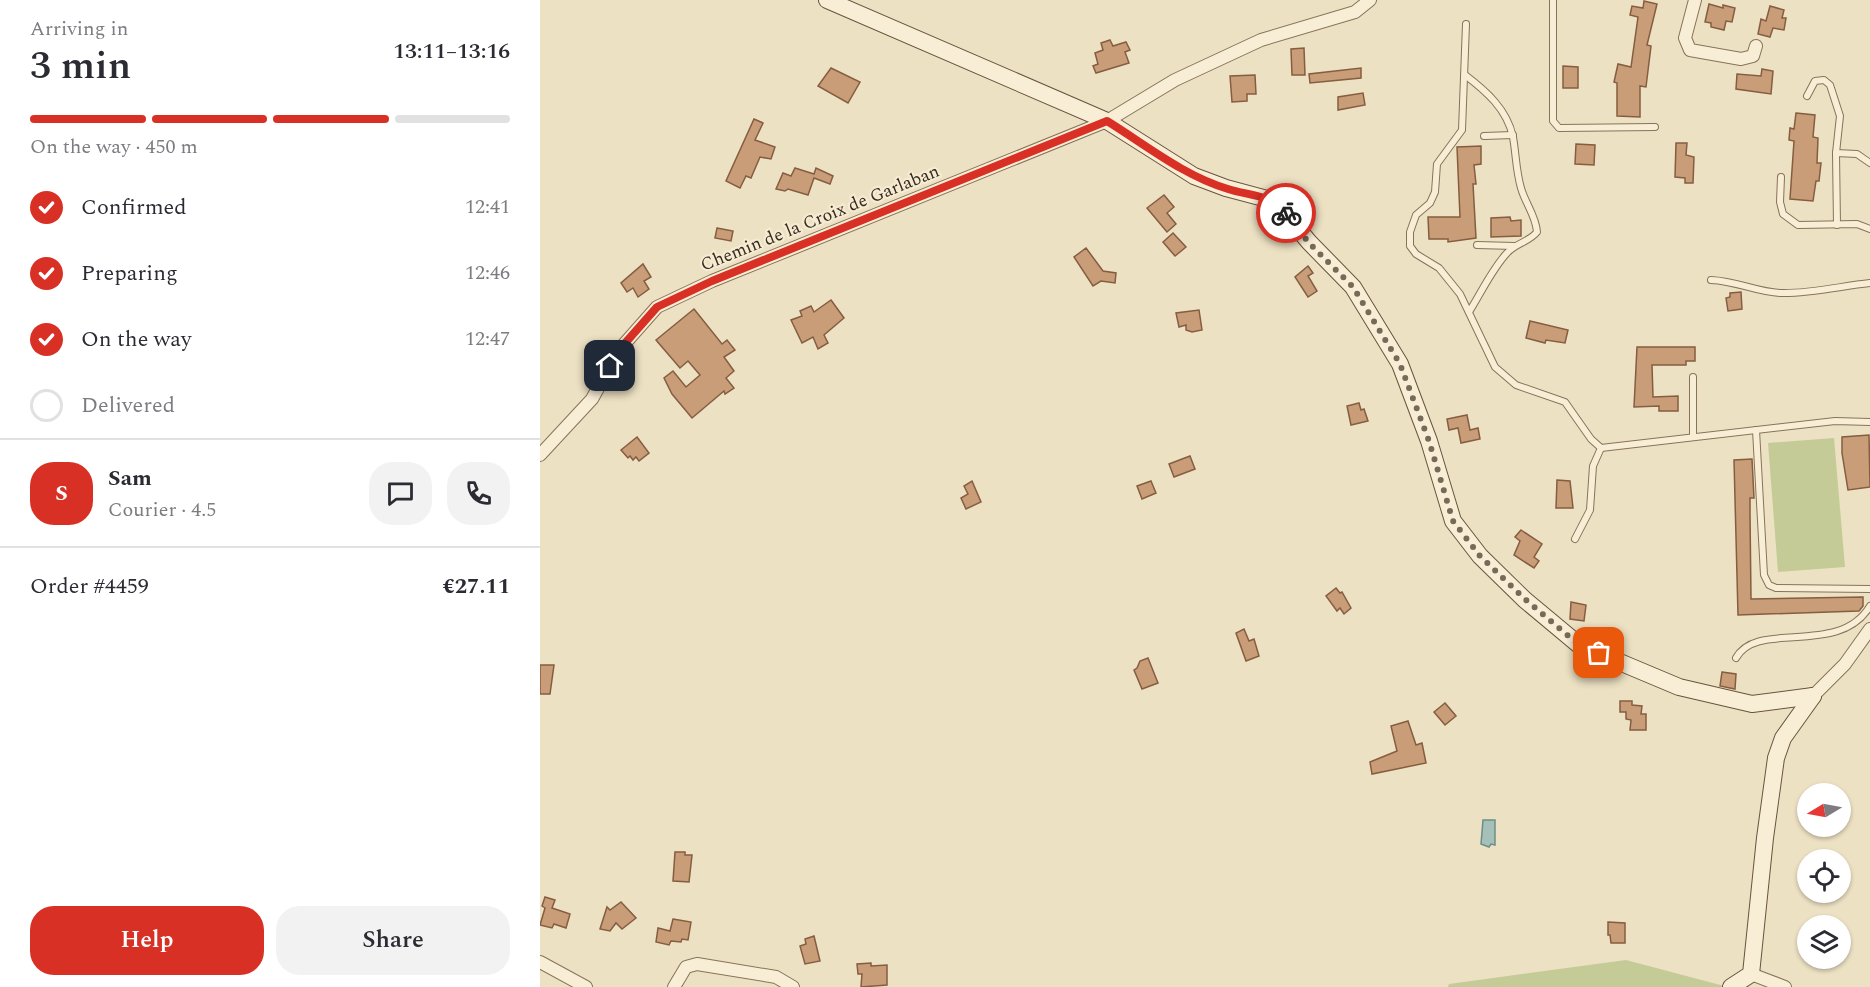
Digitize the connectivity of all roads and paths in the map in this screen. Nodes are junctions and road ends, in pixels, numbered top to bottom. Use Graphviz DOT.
graph roads {
  1 [pos="827,0"];
  2 [pos="1370,0"];
  3 [pos="1553,0"];
  4 [pos="1695,0"];
  5 [pos="1466,24"];
  6 [pos="1756,46"];
  7 [pos="1465,75"];
  8 [pos="1807,96"];
  9 [pos="1107,121"];
  10 [pos="1655,127"];
  11 [pos="1513,135"];
  12 [pos="1484,136"];
  13 [pos="1836,153"];
  14 [pos="1870,163"];
  15 [pos="1781,177"];
  16 [pos="1837,225"];
  17 [pos="1870,229"];
  18 [pos="1477,245"];
  19 [pos="1514,246"];
  20 [pos="1711,280"];
  21 [pos="1870,283"];
  22 [pos="1469,312"];
  23 [pos="1693,377"];
  24 [pos="1870,422"];
  25 [pos="1756,430"];
  26 [pos="1693,436"];
  27 [pos="1601,448"];
  28 [pos="540,455"];
  29 [pos="1575,539"];
  30 [pos="1870,589"];
  31 [pos="1870,606"];
  32 [pos="1870,629"];
  33 [pos="1736,658"];
  34 [pos="1813,696"];
  35 [pos="540,962"];
  36 [pos="1751,974"];
  37 [pos="586,987"];
  38 [pos="674,987"];
  39 [pos="794,987"];
  40 [pos="1731,987"];
  41 [pos="1785,987"];
  1 -- 9 [label="street"];
  2 -- 9 [label="street, Chemin de la Croix de Garlaban"];
  3 -- 10 [label="lane"];
  4 -- 6 [label="street"];
  5 -- 7 [label="lane"];
  7 -- 11 [label="lane"];
  7 -- 22 [label="lane"];
  8 -- 13 [label="lane"];
  9 -- 28 [label="street, Chemin de la Croix de Garlaban"];
  9 -- 34 [label="street"];
  11 -- 12 [label="lane"];
  11 -- 19 [label="lane"];
  13 -- 14 [label="lane"];
  13 -- 16 [label="lane"];
  15 -- 16 [label="lane"];
  16 -- 17 [label="lane"];
  18 -- 19 [label="lane"];
  19 -- 22 [label="lane"];
  20 -- 21 [label="lane"];
  22 -- 27 [label="lane"];
  23 -- 26 [label="lane"];
  24 -- 25 [label="lane"];
  25 -- 26 [label="lane"];
  25 -- 30 [label="lane"];
  26 -- 27 [label="lane"];
  27 -- 29 [label="lane"];
  31 -- 33 [label="lane"];
  32 -- 34 [label="street"];
  34 -- 36 [label="street"];
  35 -- 37 [label="street"];
  36 -- 40 [label="street"];
  36 -- 41 [label="street"];
  38 -- 39 [label="street"];
}
